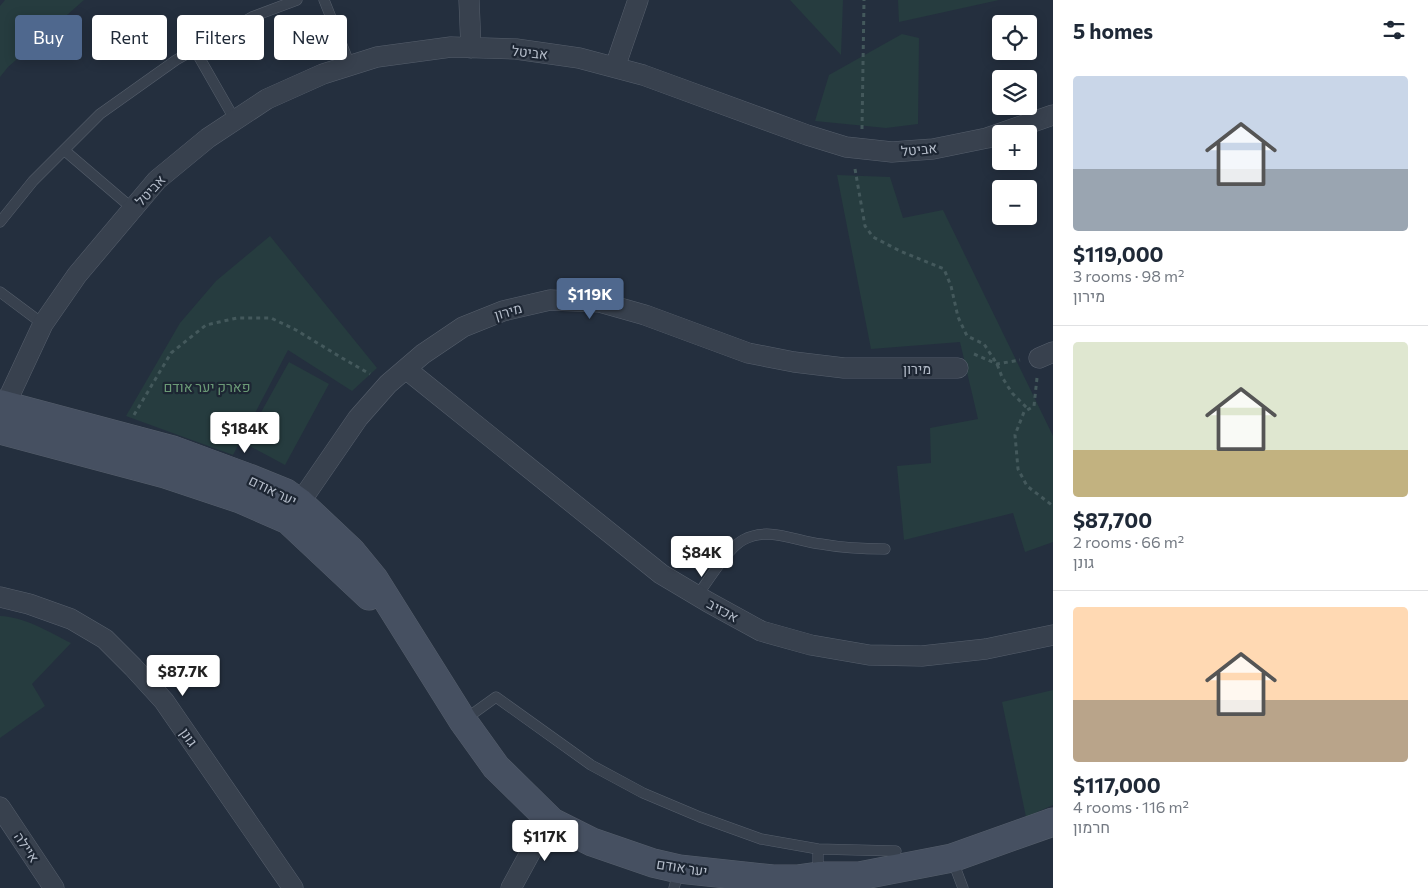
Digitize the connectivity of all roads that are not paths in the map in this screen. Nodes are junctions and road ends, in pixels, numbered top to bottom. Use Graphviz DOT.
graph roads {
  1 [pos="298,0"];
  2 [pos="324,0"];
  3 [pos="469,0"];
  4 [pos="638,0"];
  5 [pos="257,15"];
  6 [pos="471,48"];
  7 [pos="177,59"];
  8 [pos="200,60"];
  9 [pos="350,65"];
  10 [pos="615,67"];
  11 [pos="1053,115"];
  12 [pos="235,120"];
  13 [pos="64,150"];
  14 [pos="133,209"];
  15 [pos="0,222"];
  16 [pos="0,292"];
  17 [pos="44,324"];
  18 [pos="958,368"];
  19 [pos="406,369"];
  20 [pos="1,414"];
  21 [pos="294,511"];
  22 [pos="885,549"];
  23 [pos="697,596"];
  24 [pos="0,597"];
  25 [pos="1053,636"];
  26 [pos="463,721"];
  27 [pos="0,807"];
  28 [pos="552,822"];
  29 [pos="1053,822"];
  30 [pos="818,849"];
  31 [pos="896,851"];
  32 [pos="952,858"];
  33 [pos="676,878"];
  34 [pos="804,881"];
  35 [pos="54,888"];
  36 [pos="293,888"];
  37 [pos="511,888"];
  38 [pos="964,888"];
  1 -- 5 [label="lane"];
  2 -- 9 [label="lane"];
  3 -- 6 [label="street"];
  4 -- 10 [label="street"];
  6 -- 9 [label="street, אביטל"];
  6 -- 10 [label="street, אביטל"];
  7 -- 13 [label="lane"];
  8 -- 12 [label="lane"];
  9 -- 12 [label="street, אביטל"];
  10 -- 11 [label="street, אביטל"];
  12 -- 14 [label="street, אביטל"];
  13 -- 14 [label="lane"];
  13 -- 15 [label="lane"];
  14 -- 17 [label="street, אביטל"];
  16 -- 17 [label="lane"];
  17 -- 20 [label="street, אביטל"];
  18 -- 19 [label="street, מירון"];
  19 -- 21 [label="street, מירון"];
  19 -- 23 [label="street, אכזיב"];
  20 -- 21 [label="street, יער אודם"];
  20 -- 21 [label="street, יער אודם"];
  21 -- 26 [label="street, יער אודם"];
  22 -- 23 [label="lane"];
  23 -- 25 [label="street, אכזיב"];
  24 -- 36 [label="street, גונן"];
  26 -- 28 [label="street, יער אודם"];
  26 -- 30 [label="lane"];
  27 -- 35 [label="street, איילה"];
  28 -- 33 [label="street, יער אודם"];
  28 -- 37 [label="street"];
  29 -- 32 [label="street, יער אודם"];
  30 -- 31 [label="lane"];
  30 -- 34 [label="lane"];
  32 -- 34 [label="street, יער אודם"];
  32 -- 38 [label="lane"];
  33 -- 34 [label="street, יער אודם"];
}
